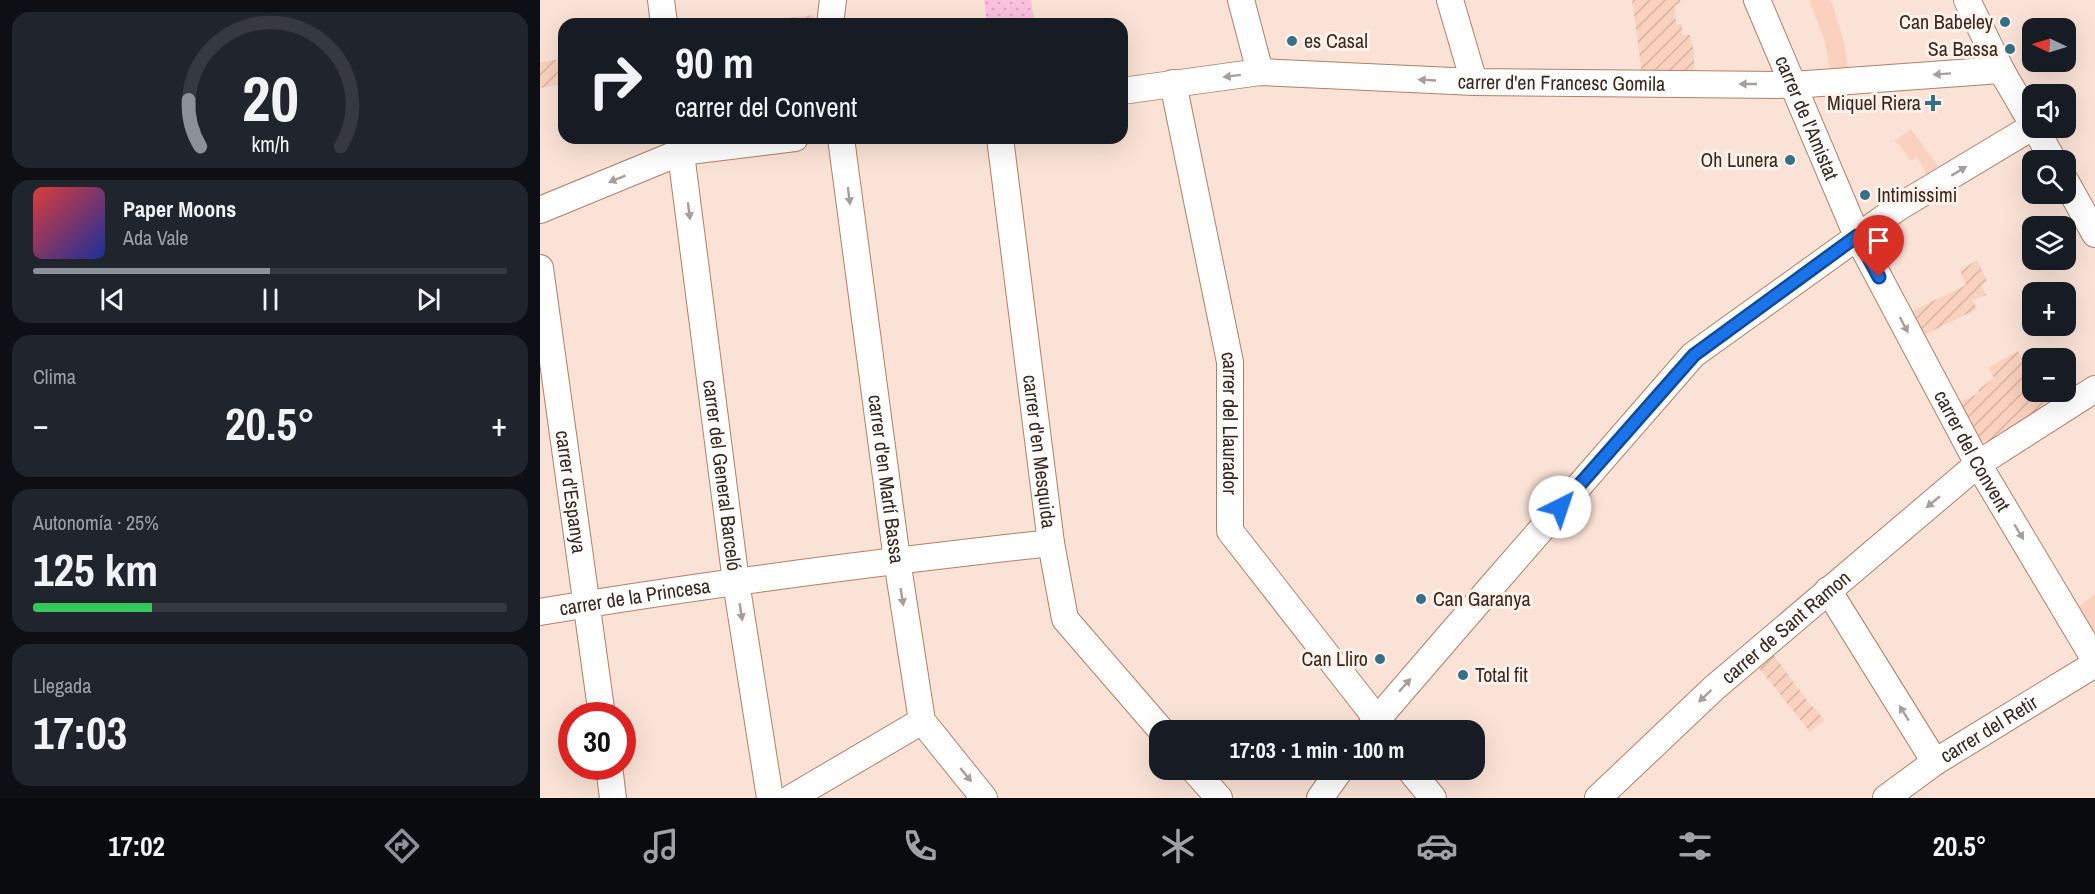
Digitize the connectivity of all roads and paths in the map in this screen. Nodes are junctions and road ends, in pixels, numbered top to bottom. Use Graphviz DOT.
graph roads {
  1 [pos="661,0"];
  2 [pos="833,0"];
  3 [pos="1241,0"];
  4 [pos="1450,0"];
  5 [pos="1757,0"];
  6 [pos="1967,0"];
  7 [pos="663,18"];
  8 [pos="831,18"];
  9 [pos="2001,70"];
  10 [pos="1260,72"];
  11 [pos="1474,82"];
  12 [pos="1173,83"];
  13 [pos="1792,85"];
  14 [pos="1128,90"];
  15 [pos="2022,107"];
  16 [pos="2022,133"];
  17 [pos="696,144"];
  18 [pos="842,144"];
  19 [pos="1001,144"];
  20 [pos="680,145"];
  21 [pos="2076,200"];
  22 [pos="540,210"];
  23 [pos="2095,234"];
  24 [pos="1857,236"];
  25 [pos="540,268"];
  26 [pos="2095,389"];
  27 [pos="1978,464"];
  28 [pos="1052,543"];
  29 [pos="897,560"];
  30 [pos="736,582"];
  31 [pos="1828,590"];
  32 [pos="587,604"];
  33 [pos="540,612"];
  34 [pos="2095,662"];
  35 [pos="600,702"];
  36 [pos="1152,720"];
  37 [pos="1370,720"];
  38 [pos="1379,720"];
  39 [pos="922,721"];
  40 [pos="1935,762"];
  41 [pos="611,780"];
  42 [pos="1203,780"];
  43 [pos="1333,780"];
  44 [pos="1418,780"];
  45 [pos="614,798"];
  46 [pos="770,798"];
  47 [pos="791,798"];
  48 [pos="984,798"];
  49 [pos="1219,798"];
  50 [pos="1320,798"];
  51 [pos="1433,798"];
  52 [pos="1598,798"];
  53 [pos="1886,798"];
  1 -- 7 [label="street"];
  2 -- 8 [label="street"];
  3 -- 10 [label="street"];
  4 -- 11 [label="street"];
  5 -- 13 [label="street, carrer de l'Amistat"];
  6 -- 9 [label="street"];
  9 -- 13 [label="street, carrer d'en Francesc Gomila, one-way"];
  9 -- 15 [label="street"];
  11 -- 10 [label="street, carrer d'en Francesc Gomila, one-way"];
  10 -- 12 [label="street, carrer d'en Francesc Gomila, one-way"];
  13 -- 11 [label="street, carrer d'en Francesc Gomila, one-way"];
  12 -- 14 [label="street, carrer d'en Francesc Gomila"];
  12 -- 37 [label="street, carrer del Llaurador"];
  13 -- 24 [label="street, carrer de l'Amistat"];
  24 -- 16 [label="street, one-way"];
  17 -- 20 [label="street"];
  18 -- 29 [label="street, carrer d'en Martí Bassa, one-way"];
  19 -- 28 [label="street, carrer d'en Mesquida"];
  20 -- 22 [label="street, one-way"];
  20 -- 30 [label="street, carrer del General Barceló, one-way"];
  21 -- 23 [label="street"];
  24 -- 27 [label="street, carrer del Convent, one-way"];
  38 -- 24 [label="street, one-way"];
  25 -- 32 [label="street, carrer d'Espanya"];
  26 -- 27 [label="street, carrer de Sant Ramon"];
  27 -- 31 [label="street, carrer de Sant Ramon, one-way"];
  27 -- 34 [label="street, carrer del Convent, one-way"];
  28 -- 29 [label="street, carrer de la Princesa"];
  28 -- 36 [label="street, carrer d'en Mesquida"];
  29 -- 30 [label="street, carrer de la Princesa"];
  29 -- 39 [label="street, carrer d'en Martí Bassa, one-way"];
  30 -- 32 [label="street, carrer de la Princesa"];
  30 -- 46 [label="street, carrer del General Barceló, one-way"];
  40 -- 31 [label="street, one-way"];
  31 -- 52 [label="street, carrer de Sant Ramon, one-way"];
  32 -- 33 [label="street, carrer de la Princesa"];
  32 -- 35 [label="street, carrer d'Espanya"];
  34 -- 40 [label="street, carrer del Retir"];
  39 -- 47 [label="street"];
  39 -- 48 [label="street, one-way"];
  40 -- 53 [label="street, carrer del Retir"];
  41 -- 45 [label="street"];
  42 -- 49 [label="street"];
  43 -- 50 [label="street"];
  44 -- 51 [label="street"];
}
